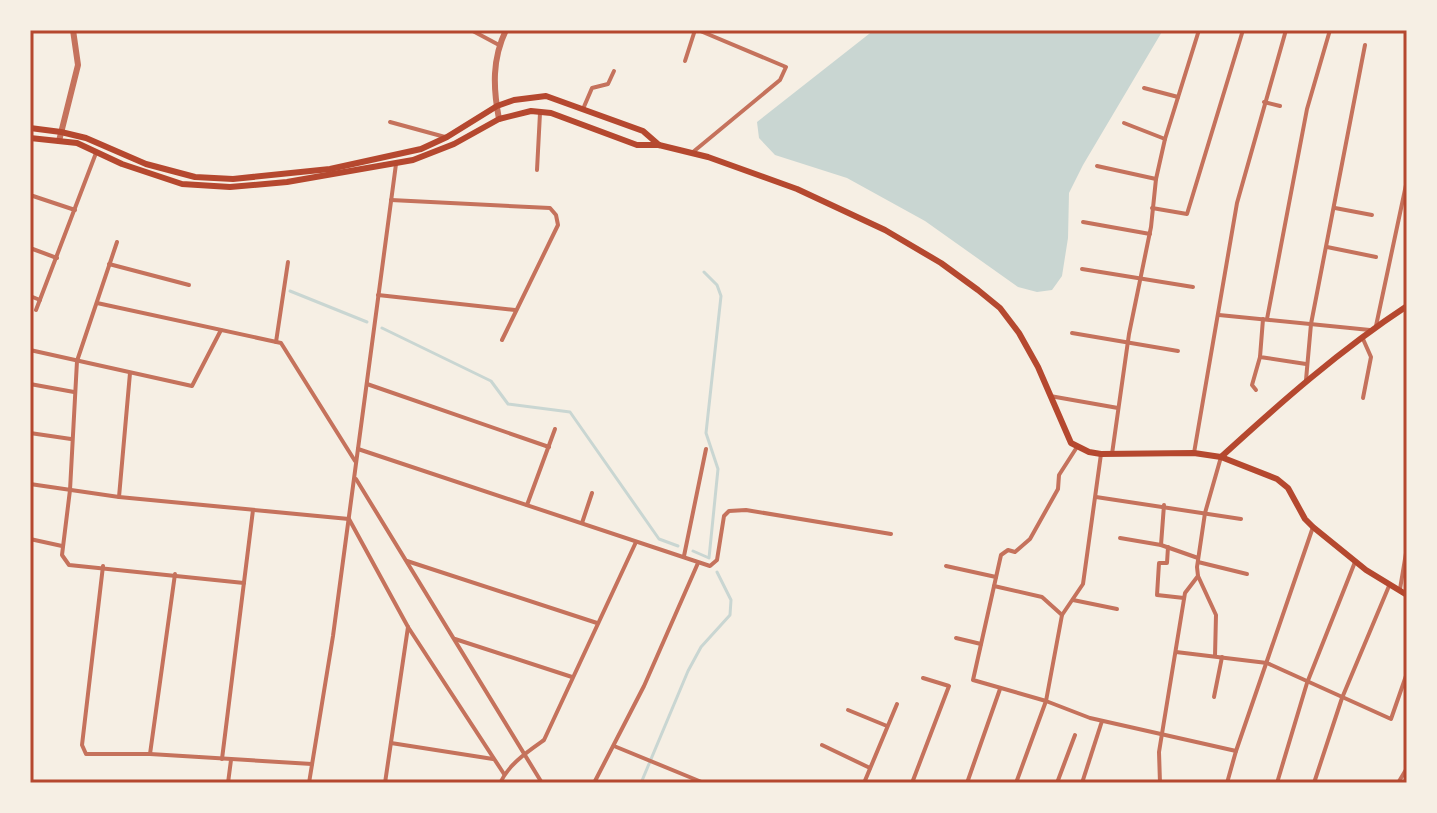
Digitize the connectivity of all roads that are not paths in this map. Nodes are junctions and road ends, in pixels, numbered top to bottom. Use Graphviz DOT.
graph roads {
  1 [pos="73,30"];
  2 [pos="471,30"];
  3 [pos="506,30"];
  4 [pos="697,30"];
  5 [pos="1199,30"];
  6 [pos="1243,30"];
  7 [pos="1286,30"];
  8 [pos="1330,30"];
  9 [pos="499,45"];
  10 [pos="1365,45"];
  11 [pos="685,61"];
  12 [pos="614,71"];
  13 [pos="1144,88"];
  14 [pos="1178,97"];
  15 [pos="1264,102"];
  16 [pos="497,106"];
  17 [pos="1280,106"];
  18 [pos="583,109"];
  19 [pos="540,111"];
  20 [pos="499,119"];
  21 [pos="390,122"];
  22 [pos="1124,123"];
  23 [pos="30,128"];
  24 [pos="61,132"];
  25 [pos="447,137"];
  26 [pos="30,138"];
  27 [pos="1165,139"];
  28 [pos="59,141"];
  29 [pos="659,145"];
  30 [pos="96,153"];
  31 [pos="691,153"];
  32 [pos="396,164"];
  33 [pos="1097,166"];
  34 [pos="537,170"];
  35 [pos="1156,179"];
  36 [pos="1406,185"];
  37 [pos="30,195"];
  38 [pos="391,200"];
  39 [pos="1152,208"];
  40 [pos="1335,208"];
  41 [pos="75,210"];
  42 [pos="1372,215"];
  43 [pos="1083,222"];
  44 [pos="1150,234"];
  45 [pos="117,242"];
  46 [pos="1327,247"];
  47 [pos="30,248"];
  48 [pos="1376,257"];
  49 [pos="57,258"];
  50 [pos="288,262"];
  51 [pos="109,264"];
  52 [pos="1082,269"];
  53 [pos="1140,278"];
  54 [pos="189,285"];
  55 [pos="1193,287"];
  56 [pos="378,295"];
  57 [pos="30,296"];
  58 [pos="40,300"];
  59 [pos="96,303"];
  60 [pos="1407,306"];
  61 [pos="36,310"];
  62 [pos="515,310"];
  63 [pos="1219,315"];
  64 [pos="1265,319"];
  65 [pos="1311,324"];
  66 [pos="1373,328"];
  67 [pos="221,330"];
  68 [pos="1072,333"];
  69 [pos="1362,336"];
  70 [pos="502,340"];
  71 [pos="276,342"];
  72 [pos="1127,342"];
  73 [pos="30,350"];
  74 [pos="1178,351"];
  75 [pos="1260,357"];
  76 [pos="77,361"];
  77 [pos="1307,364"];
  78 [pos="130,373"];
  79 [pos="1306,380"];
  80 [pos="30,384"];
  81 [pos="367,384"];
  82 [pos="1256,390"];
  83 [pos="74,392"];
  84 [pos="1050,396"];
  85 [pos="1363,398"];
  86 [pos="1118,408"];
  87 [pos="555,429"];
  88 [pos="30,433"];
  89 [pos="71,439"];
  90 [pos="1077,446"];
  91 [pos="549,447"];
  92 [pos="358,449"];
  93 [pos="706,449"];
  94 [pos="1194,453"];
  95 [pos="1101,454"];
  96 [pos="1112,454"];
  97 [pos="1221,457"];
  98 [pos="356,463"];
  99 [pos="354,477"];
  100 [pos="30,484"];
  101 [pos="70,490"];
  102 [pos="592,493"];
  103 [pos="119,497"];
  104 [pos="1096,497"];
  105 [pos="527,505"];
  106 [pos="1164,505"];
  107 [pos="253,510"];
  108 [pos="1205,513"];
  109 [pos="349,519"];
  110 [pos="1241,519"];
  111 [pos="582,523"];
  112 [pos="1313,527"];
  113 [pos="891,534"];
  114 [pos="1120,538"];
  115 [pos="30,539"];
  116 [pos="636,541"];
  117 [pos="1161,545"];
  118 [pos="62,546"];
  119 [pos="1168,547"];
  120 [pos="1407,547"];
  121 [pos="684,556"];
  122 [pos="1198,560"];
  123 [pos="405,561"];
  124 [pos="1355,562"];
  125 [pos="698,563"];
  126 [pos="103,566"];
  127 [pos="946,566"];
  128 [pos="175,574"];
  129 [pos="1247,574"];
  130 [pos="1198,576"];
  131 [pos="996,577"];
  132 [pos="244,583"];
  133 [pos="994,586"];
  134 [pos="1389,586"];
  135 [pos="1403,593"];
  136 [pos="1184,598"];
  137 [pos="1073,600"];
  138 [pos="1117,609"];
  139 [pos="1062,615"];
  140 [pos="598,623"];
  141 [pos="408,627"];
  142 [pos="956,638"];
  143 [pos="452,639"];
  144 [pos="981,644"];
  145 [pos="1176,652"];
  146 [pos="1215,656"];
  147 [pos="1222,657"];
  148 [pos="1267,663"];
  149 [pos="1407,673"];
  150 [pos="573,677"];
  151 [pos="923,678"];
  152 [pos="1307,683"];
  153 [pos="1000,689"];
  154 [pos="1214,697"];
  155 [pos="1342,698"];
  156 [pos="1046,701"];
  157 [pos="897,704"];
  158 [pos="848,710"];
  159 [pos="1102,721"];
  160 [pos="887,726"];
  161 [pos="1075,735"];
  162 [pos="1162,736"];
  163 [pos="391,743"];
  164 [pos="822,745"];
  165 [pos="613,746"];
  166 [pos="1236,751"];
  167 [pos="150,754"];
  168 [pos="524,754"];
  169 [pos="222,759"];
  170 [pos="493,759"];
  171 [pos="231,760"];
  172 [pos="312,764"];
  173 [pos="870,768"];
  174 [pos="1407,768"];
  175 [pos="504,774"];
  176 [pos="228,783"];
  177 [pos="309,783"];
  178 [pos="385,783"];
  179 [pos="500,783"];
  180 [pos="542,783"];
  181 [pos="594,783"];
  182 [pos="704,783"];
  183 [pos="864,783"];
  184 [pos="912,783"];
  185 [pos="967,783"];
  186 [pos="1016,783"];
  187 [pos="1057,783"];
  188 [pos="1082,783"];
  189 [pos="1160,783"];
  190 [pos="1227,783"];
  191 [pos="1277,783"];
  192 [pos="1314,783"];
  193 [pos="1398,783"];
  1 -- 24 [label="street"];
  2 -- 9 [label="street"];
  3 -- 9 [label="street"];
  4 -- 11 [label="street"];
  4 -- 31 [label="street"];
  5 -- 14 [label="street"];
  6 -- 39 [label="street"];
  7 -- 15 [label="street"];
  8 -- 64 [label="street"];
  9 -- 16 [label="street"];
  10 -- 40 [label="street"];
  12 -- 18 [label="street"];
  13 -- 14 [label="street"];
  14 -- 27 [label="street"];
  15 -- 17 [label="street"];
  15 -- 63 [label="street"];
  16 -- 18 [label="main road"];
  16 -- 20 [label="street"];
  16 -- 25 [label="main road"];
  18 -- 29 [label="main road"];
  19 -- 20 [label="main road"];
  19 -- 29 [label="main road"];
  19 -- 34 [label="street"];
  20 -- 32 [label="main road"];
  21 -- 25 [label="street"];
  22 -- 27 [label="street"];
  23 -- 24 [label="main road"];
  24 -- 25 [label="main road"];
  24 -- 28 [label="street"];
  26 -- 28 [label="main road"];
  27 -- 35 [label="street"];
  28 -- 30 [label="main road"];
  29 -- 31 [label="main road"];
  30 -- 32 [label="main road"];
  30 -- 41 [label="street"];
  31 -- 84 [label="main road"];
  32 -- 38 [label="street"];
  33 -- 35 [label="street"];
  35 -- 39 [label="street"];
  36 -- 66 [label="street"];
  37 -- 41 [label="street"];
  38 -- 56 [label="street"];
  38 -- 62 [label="street"];
  39 -- 44 [label="street"];
  40 -- 42 [label="street"];
  40 -- 46 [label="street"];
  41 -- 49 [label="street"];
  43 -- 44 [label="street"];
  44 -- 53 [label="street"];
  45 -- 51 [label="street"];
  46 -- 48 [label="street"];
  46 -- 65 [label="street"];
  47 -- 49 [label="street"];
  49 -- 58 [label="street"];
  50 -- 71 [label="street"];
  51 -- 54 [label="street"];
  51 -- 59 [label="street"];
  52 -- 53 [label="street"];
  53 -- 55 [label="street"];
  53 -- 72 [label="street"];
  56 -- 62 [label="street"];
  56 -- 81 [label="street"];
  57 -- 58 [label="street"];
  58 -- 61 [label="street"];
  59 -- 67 [label="street"];
  59 -- 76 [label="street"];
  60 -- 66 [label="main road"];
  62 -- 70 [label="street"];
  63 -- 64 [label="street"];
  63 -- 94 [label="street"];
  64 -- 65 [label="street"];
  64 -- 75 [label="street"];
  65 -- 66 [label="street"];
  65 -- 77 [label="street"];
  66 -- 69 [label="main road"];
  67 -- 71 [label="street"];
  67 -- 78 [label="street"];
  68 -- 72 [label="street"];
  69 -- 79 [label="main road"];
  69 -- 85 [label="street"];
  71 -- 98 [label="street"];
  72 -- 74 [label="street"];
  72 -- 86 [label="street"];
  73 -- 76 [label="street"];
  75 -- 77 [label="street"];
  75 -- 82 [label="street"];
  76 -- 78 [label="street"];
  76 -- 83 [label="street"];
  77 -- 79 [label="street"];
  78 -- 103 [label="street"];
  79 -- 97 [label="main road"];
  80 -- 83 [label="street"];
  81 -- 91 [label="street"];
  81 -- 92 [label="street"];
  83 -- 89 [label="street"];
  84 -- 86 [label="street"];
  84 -- 90 [label="main road"];
  86 -- 96 [label="street"];
  87 -- 91 [label="street"];
  88 -- 89 [label="street"];
  89 -- 101 [label="street"];
  90 -- 95 [label="main road"];
  90 -- 131 [label="street"];
  91 -- 105 [label="street"];
  92 -- 98 [label="street"];
  92 -- 105 [label="street"];
  93 -- 121 [label="street"];
  94 -- 96 [label="main road"];
  94 -- 97 [label="main road"];
  95 -- 96 [label="main road"];
  95 -- 104 [label="street"];
  97 -- 108 [label="street"];
  97 -- 112 [label="main road"];
  98 -- 99 [label="street"];
  99 -- 109 [label="street"];
  99 -- 123 [label="street"];
  100 -- 101 [label="street"];
  101 -- 103 [label="street"];
  101 -- 118 [label="street"];
  102 -- 111 [label="street"];
  103 -- 107 [label="street"];
  104 -- 106 [label="street"];
  104 -- 137 [label="street"];
  105 -- 111 [label="street"];
  106 -- 108 [label="street"];
  106 -- 117 [label="street"];
  107 -- 109 [label="street"];
  107 -- 132 [label="street"];
  108 -- 110 [label="street"];
  108 -- 122 [label="street"];
  109 -- 141 [label="street"];
  109 -- 172 [label="street"];
  111 -- 116 [label="street"];
  112 -- 124 [label="main road"];
  112 -- 148 [label="street"];
  113 -- 125 [label="street"];
  114 -- 117 [label="street"];
  115 -- 118 [label="street"];
  116 -- 121 [label="street"];
  116 -- 140 [label="street"];
  117 -- 119 [label="street"];
  118 -- 126 [label="street"];
  119 -- 122 [label="street"];
  119 -- 136 [label="street"];
  120 -- 135 [label="street"];
  121 -- 125 [label="street"];
  122 -- 129 [label="street"];
  122 -- 130 [label="street"];
  123 -- 140 [label="street"];
  123 -- 143 [label="street"];
  124 -- 134 [label="main road"];
  124 -- 152 [label="street"];
  125 -- 165 [label="street"];
  126 -- 128 [label="street"];
  126 -- 167 [label="street"];
  127 -- 131 [label="street"];
  128 -- 132 [label="street"];
  128 -- 167 [label="street"];
  130 -- 136 [label="street"];
  130 -- 146 [label="street"];
  131 -- 133 [label="street"];
  132 -- 169 [label="street"];
  133 -- 139 [label="street"];
  133 -- 144 [label="street"];
  134 -- 135 [label="main road"];
  134 -- 155 [label="street"];
  136 -- 145 [label="street"];
  137 -- 138 [label="street"];
  137 -- 139 [label="street"];
  139 -- 156 [label="street"];
  140 -- 150 [label="street"];
  141 -- 163 [label="street"];
  141 -- 170 [label="street"];
  142 -- 144 [label="street"];
  143 -- 150 [label="street"];
  143 -- 168 [label="street"];
  144 -- 153 [label="street"];
  145 -- 146 [label="street"];
  145 -- 162 [label="street"];
  146 -- 147 [label="street"];
  147 -- 148 [label="street"];
  147 -- 154 [label="street"];
  148 -- 152 [label="street"];
  148 -- 166 [label="street"];
  149 -- 155 [label="street"];
  150 -- 168 [label="street"];
  151 -- 184 [label="street"];
  152 -- 155 [label="street"];
  152 -- 191 [label="street"];
  153 -- 156 [label="street"];
  153 -- 185 [label="street"];
  155 -- 192 [label="street"];
  156 -- 159 [label="street"];
  156 -- 186 [label="street"];
  157 -- 160 [label="street"];
  158 -- 160 [label="street"];
  159 -- 162 [label="street"];
  159 -- 188 [label="street"];
  160 -- 173 [label="street"];
  161 -- 187 [label="street"];
  162 -- 166 [label="street"];
  162 -- 189 [label="street"];
  163 -- 170 [label="street"];
  163 -- 178 [label="street"];
  164 -- 173 [label="street"];
  165 -- 181 [label="street"];
  165 -- 182 [label="street"];
  166 -- 190 [label="street"];
  167 -- 169 [label="street"];
  168 -- 175 [label="street"];
  168 -- 180 [label="street"];
  169 -- 171 [label="street"];
  170 -- 175 [label="street"];
  171 -- 172 [label="street"];
  171 -- 176 [label="street"];
  172 -- 177 [label="street"];
  173 -- 183 [label="street"];
  174 -- 193 [label="street"];
  175 -- 179 [label="street"];
}
